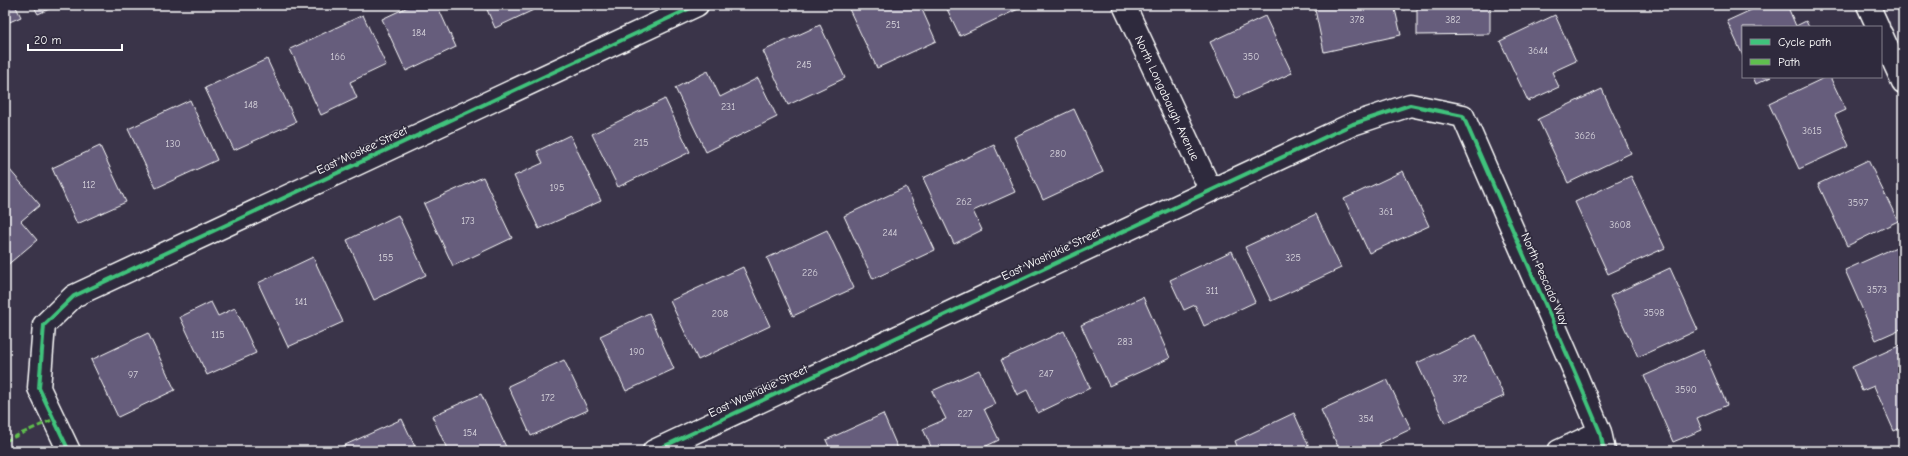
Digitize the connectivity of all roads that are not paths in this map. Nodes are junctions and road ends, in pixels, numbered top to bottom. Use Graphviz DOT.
graph roads {
  1 [pos="697,5"];
  2 [pos="1124,5"];
  3 [pos="1868,5"];
  4 [pos="1878,26"];
  5 [pos="1882,36"];
  6 [pos="1903,82"];
  7 [pos="1463,116"];
  8 [pos="1210,191"];
  9 [pos="1602,442"];
  10 [pos="70,451"];
  11 [pos="654,451"];
  12 [pos="1559,451"];
  1 -- 10 [label="street, East Moskee Street"];
  2 -- 8 [label="street, North Longabaugh Avenue"];
  3 -- 4 [label="street"];
  5 -- 6 [label="street"];
  7 -- 8 [label="street, East Washakie Street"];
  7 -- 9 [label="street, North Pescado Way"];
  8 -- 11 [label="street, East Washakie Street"];
  9 -- 12 [label="street"];
}
